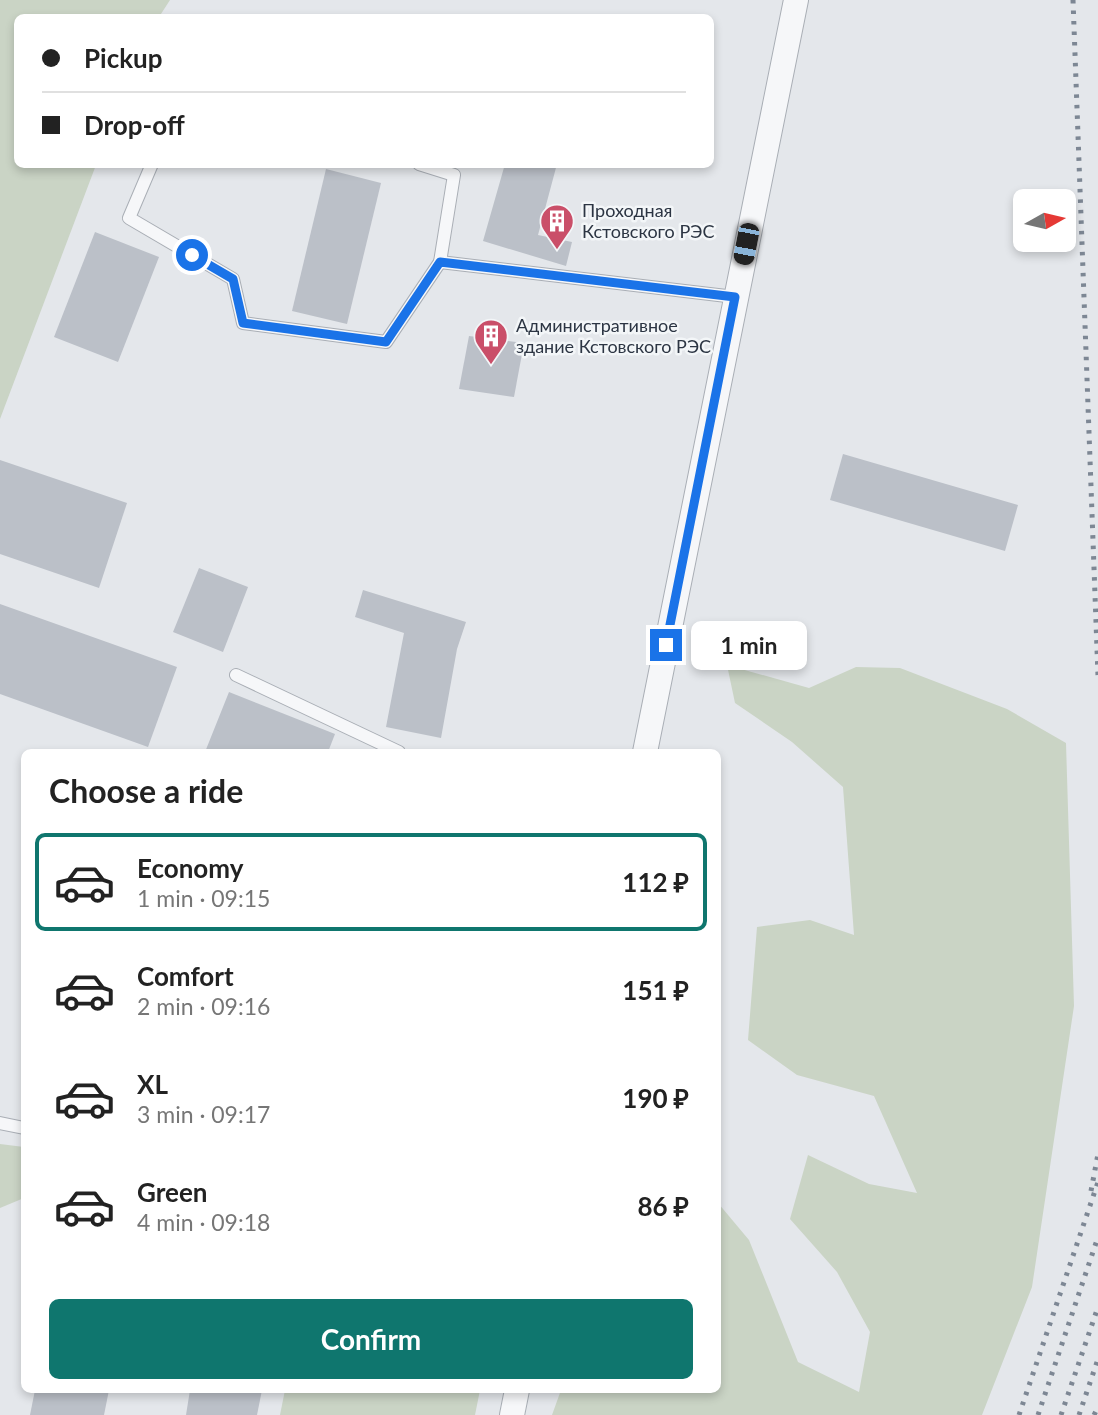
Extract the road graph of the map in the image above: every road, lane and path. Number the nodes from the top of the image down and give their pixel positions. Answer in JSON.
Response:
{"nodes":[{"id":1,"x":796,"y":0,"type":"edge"},
{"id":2,"x":150,"y":168,"type":"edge"},
{"id":3,"x":432,"y":168,"type":"edge"},
{"id":4,"x":440,"y":262,"type":"junction"},
{"id":5,"x":735,"y":297,"type":"junction"},
{"id":6,"x":236,"y":675,"type":"dead end"},
{"id":7,"x":393,"y":749,"type":"edge"},
{"id":8,"x":646,"y":749,"type":"edge"},
{"id":9,"x":0,"y":1124,"type":"edge"},
{"id":10,"x":21,"y":1128,"type":"edge"},
{"id":11,"x":516,"y":1393,"type":"edge"},
{"id":12,"x":512,"y":1415,"type":"edge"}],
"edges":[{"from":1,"to":5,"type":"street"},
{"from":2,"to":4,"type":"lane"},
{"from":3,"to":4,"type":"lane"},
{"from":4,"to":5,"type":"lane"},
{"from":5,"to":8,"type":"street"},
{"from":6,"to":7,"type":"lane"},
{"from":9,"to":10,"type":"lane"},
{"from":11,"to":12,"type":"street"}]}
